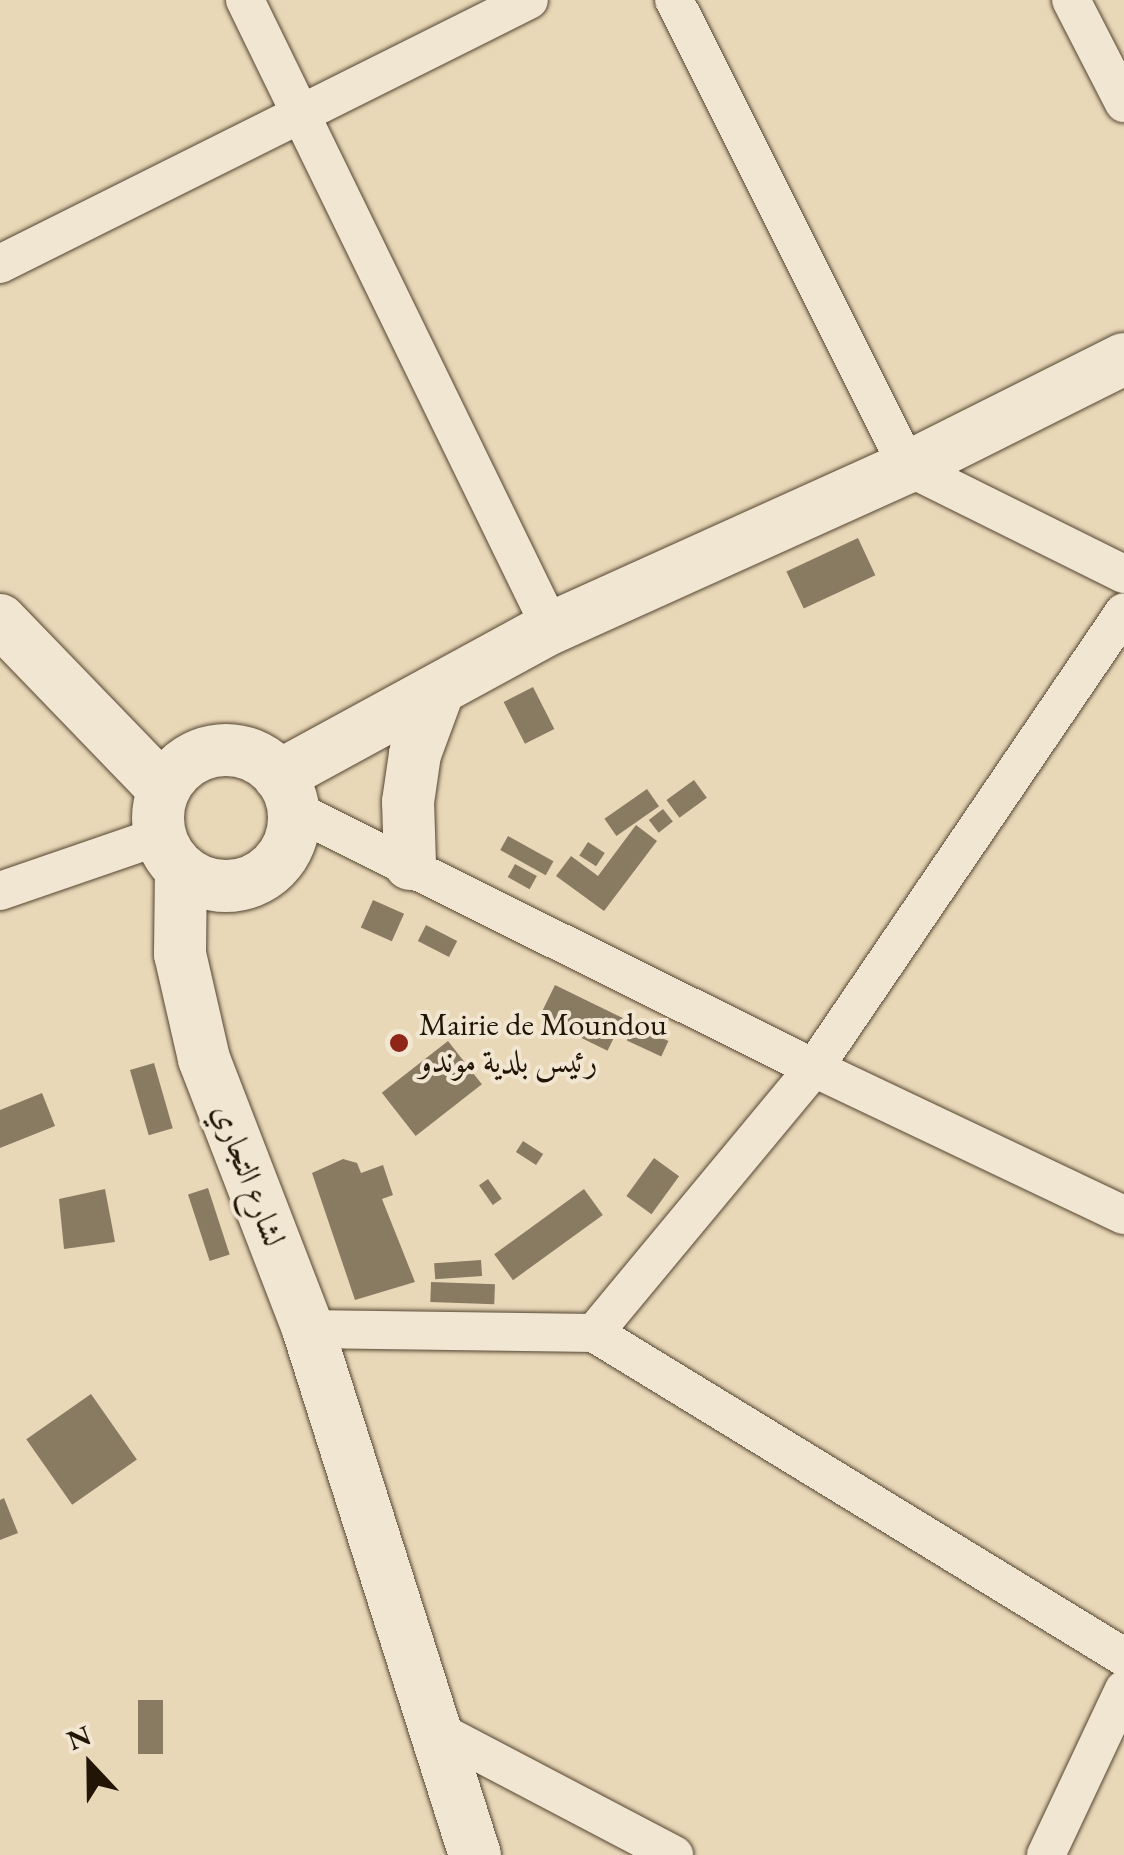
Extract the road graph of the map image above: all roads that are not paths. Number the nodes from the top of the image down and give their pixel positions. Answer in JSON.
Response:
{"nodes":[{"id":1,"x":245,"y":0,"type":"edge"},
{"id":2,"x":529,"y":0,"type":"edge"},
{"id":3,"x":674,"y":0,"type":"edge"},
{"id":4,"x":1071,"y":0,"type":"edge"},
{"id":5,"x":1124,"y":103,"type":"edge"},
{"id":6,"x":299,"y":112,"type":"junction"},
{"id":7,"x":0,"y":264,"type":"edge"},
{"id":8,"x":1124,"y":359,"type":"edge"},
{"id":9,"x":908,"y":467,"type":"junction"},
{"id":10,"x":1124,"y":574,"type":"edge"},
{"id":11,"x":1124,"y":612,"type":"edge"},
{"id":12,"x":0,"y":620,"type":"edge"},
{"id":13,"x":550,"y":628,"type":"junction"},
{"id":14,"x":439,"y":689,"type":"junction"},
{"id":15,"x":286,"y":793,"type":"junction"},
{"id":16,"x":168,"y":832,"type":"junction"},
{"id":17,"x":410,"y":864,"type":"junction"},
{"id":18,"x":0,"y":891,"type":"edge"},
{"id":19,"x":814,"y":1068,"type":"junction"},
{"id":20,"x":1124,"y":1215,"type":"edge"},
{"id":21,"x":308,"y":1329,"type":"junction"},
{"id":22,"x":594,"y":1333,"type":"junction"},
{"id":23,"x":1124,"y":1656,"type":"edge"},
{"id":24,"x":1124,"y":1689,"type":"edge"},
{"id":25,"x":436,"y":1730,"type":"junction"},
{"id":26,"x":475,"y":1855,"type":"edge"},
{"id":27,"x":674,"y":1855,"type":"edge"},
{"id":28,"x":1046,"y":1855,"type":"edge"}],
"edges":[{"from":1,"to":6,"type":"street"},
{"from":2,"to":6,"type":"street"},
{"from":3,"to":9,"type":"street"},
{"from":4,"to":5,"type":"street"},
{"from":6,"to":7,"type":"street"},
{"from":6,"to":13,"type":"street"},
{"from":8,"to":9,"type":"street"},
{"from":9,"to":10,"type":"street"},
{"from":9,"to":13,"type":"street"},
{"from":11,"to":19,"type":"street"},
{"from":12,"to":16,"type":"street"},
{"from":13,"to":14,"type":"street"},
{"from":14,"to":15,"type":"street"},
{"from":14,"to":17,"type":"street"},
{"from":15,"to":16,"type":"street"},
{"from":15,"to":16,"type":"street"},
{"from":15,"to":17,"type":"street"},
{"from":16,"to":18,"type":"street"},
{"from":16,"to":21,"type":"street","name":"لشارع التجاري"},
{"from":17,"to":19,"type":"street"},
{"from":19,"to":20,"type":"street"},
{"from":19,"to":22,"type":"street"},
{"from":21,"to":22,"type":"street"},
{"from":21,"to":25,"type":"street","name":"لشارع التجاري"},
{"from":22,"to":23,"type":"street"},
{"from":24,"to":28,"type":"street"},
{"from":25,"to":26,"type":"street","name":"لشارع التجاري"},
{"from":25,"to":27,"type":"street"}]}
